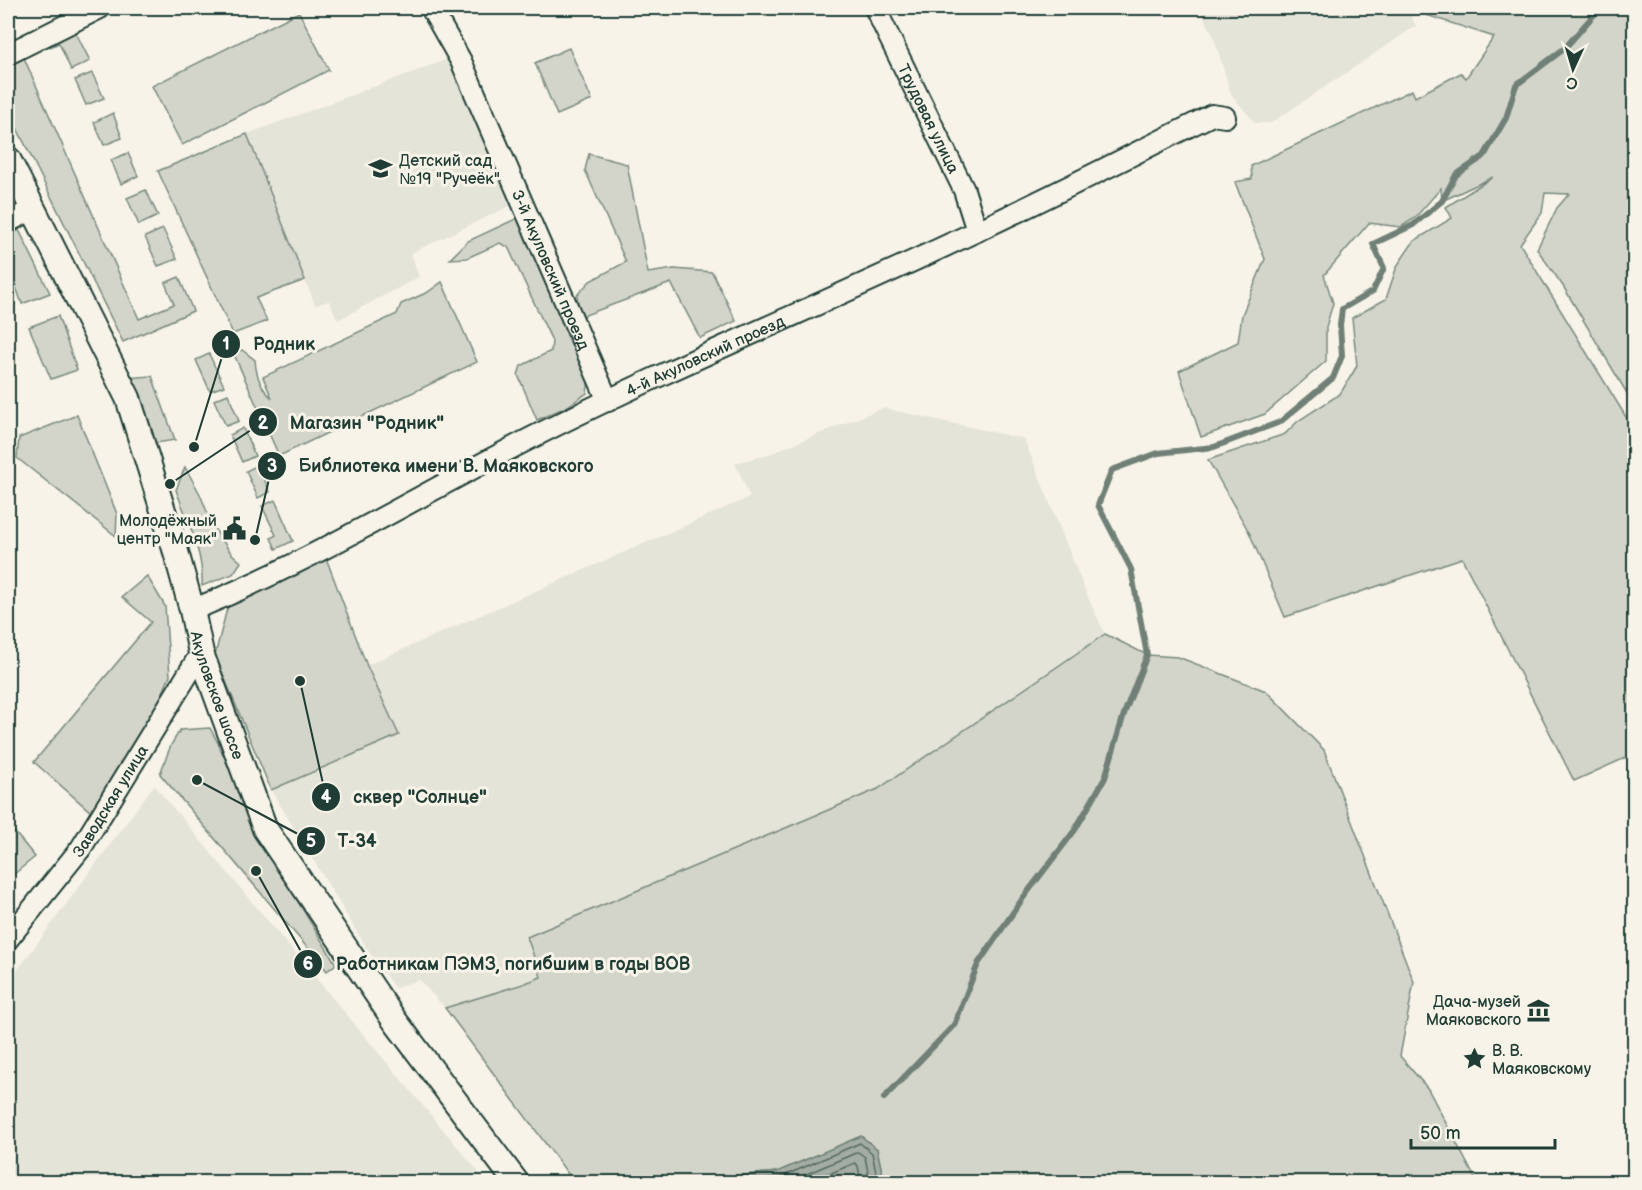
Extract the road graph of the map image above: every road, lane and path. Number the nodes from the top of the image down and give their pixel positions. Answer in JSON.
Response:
{"nodes":[{"id":1,"x":100,"y":8,"type":"edge"},
{"id":2,"x":431,"y":8,"type":"edge"},
{"id":3,"x":875,"y":8,"type":"edge"},
{"id":4,"x":8,"y":54,"type":"edge"},
{"id":5,"x":1225,"y":117,"type":"dead end"},
{"id":6,"x":8,"y":159,"type":"edge"},
{"id":7,"x":33,"y":209,"type":"junction"},
{"id":8,"x":8,"y":222,"type":"edge"},
{"id":9,"x":977,"y":231,"type":"junction"},
{"id":10,"x":608,"y":400,"type":"junction"},
{"id":11,"x":192,"y":610,"type":"junction"},
{"id":12,"x":201,"y":653,"type":"junction"},
{"id":13,"x":8,"y":939,"type":"edge"},
{"id":14,"x":516,"y":1182,"type":"edge"}],
"edges":[{"from":1,"to":4,"type":"street"},
{"from":2,"to":10,"type":"street","name":"3-й Акуловский проезд"},
{"from":3,"to":9,"type":"street","name":"Трудовая улица"},
{"from":5,"to":9,"type":"street","name":"4-й Акуловский проезд"},
{"from":6,"to":7,"type":"street","name":"Акуловское шоссе"},
{"from":7,"to":8,"type":"street"},
{"from":7,"to":11,"type":"street","name":"Акуловское шоссе"},
{"from":9,"to":10,"type":"street","name":"4-й Акуловский проезд"},
{"from":10,"to":11,"type":"street","name":"4-й Акуловский проезд"},
{"from":11,"to":12,"type":"street","name":"Акуловское шоссе"},
{"from":12,"to":13,"type":"street","name":"Заводская улица"},
{"from":12,"to":14,"type":"street","name":"Акуловское шоссе"}]}
